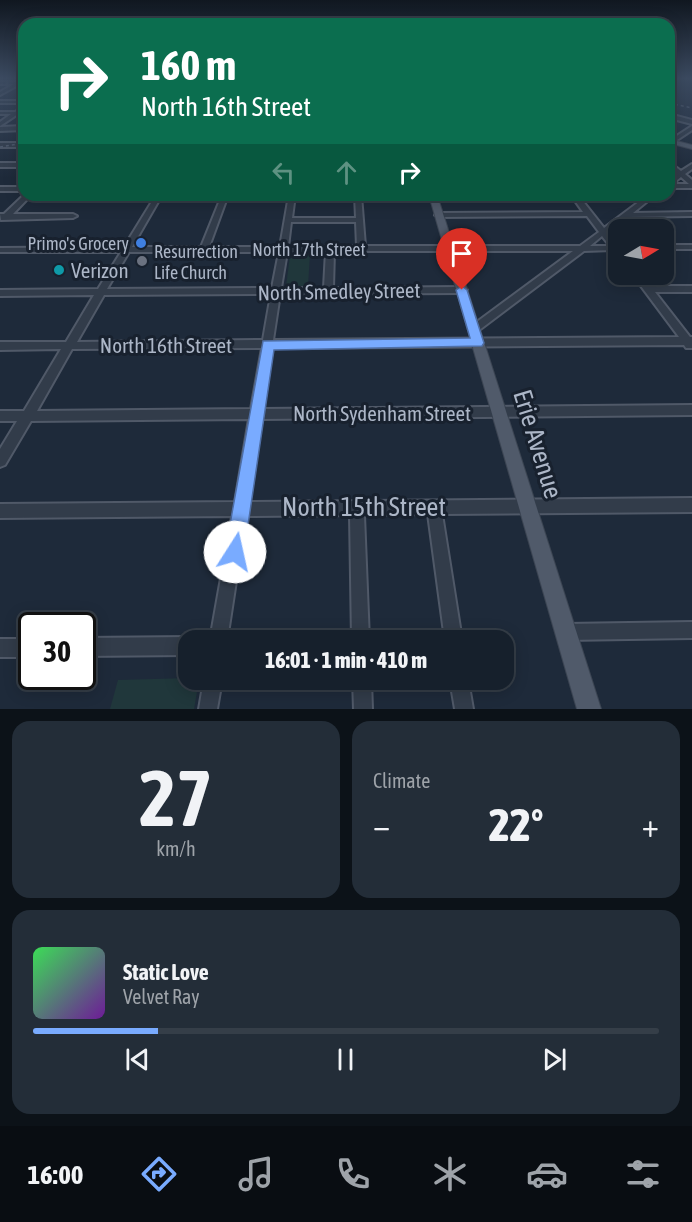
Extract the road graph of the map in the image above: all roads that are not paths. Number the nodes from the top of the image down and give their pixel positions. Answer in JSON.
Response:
{"nodes":[{"id":1,"x":0,"y":113,"type":"edge"},
{"id":2,"x":16,"y":113,"type":"joint"},
{"id":3,"x":675,"y":118,"type":"edge"},
{"id":4,"x":692,"y":122,"type":"edge"},
{"id":5,"x":0,"y":124,"type":"edge"},
{"id":6,"x":18,"y":128,"type":"edge"},
{"id":7,"x":692,"y":128,"type":"edge"},
{"id":8,"x":0,"y":129,"type":"edge"},
{"id":9,"x":675,"y":138,"type":"edge"},
{"id":10,"x":675,"y":142,"type":"edge"},
{"id":11,"x":0,"y":145,"type":"edge"},
{"id":12,"x":18,"y":145,"type":"edge"},
{"id":13,"x":692,"y":147,"type":"edge"},
{"id":14,"x":0,"y":165,"type":"edge"},
{"id":15,"x":18,"y":165,"type":"edge"},
{"id":16,"x":692,"y":166,"type":"edge"},
{"id":17,"x":675,"y":169,"type":"edge"},
{"id":18,"x":682,"y":174,"type":"junction"},
{"id":19,"x":675,"y":179,"type":"edge"},
{"id":20,"x":675,"y":184,"type":"edge"},
{"id":21,"x":692,"y":184,"type":"edge"},
{"id":22,"x":0,"y":189,"type":"edge"},
{"id":23,"x":18,"y":189,"type":"edge"},
{"id":24,"x":21,"y":201,"type":"edge"},
{"id":25,"x":155,"y":201,"type":"edge"},
{"id":26,"x":223,"y":201,"type":"edge"},
{"id":27,"x":291,"y":201,"type":"edge"},
{"id":28,"x":358,"y":201,"type":"edge"},
{"id":29,"x":435,"y":201,"type":"edge"},
{"id":30,"x":578,"y":201,"type":"edge"},
{"id":31,"x":644,"y":201,"type":"edge"},
{"id":32,"x":588,"y":214,"type":"junction"},
{"id":33,"x":626,"y":214,"type":"junction"},
{"id":34,"x":692,"y":214,"type":"edge"},
{"id":35,"x":439,"y":215,"type":"junction"},
{"id":36,"x":73,"y":216,"type":"dead end"},
{"id":37,"x":2,"y":218,"type":"edge"},
{"id":38,"x":288,"y":220,"type":"junction"},
{"id":39,"x":360,"y":220,"type":"junction"},
{"id":40,"x":603,"y":232,"type":"junction"},
{"id":41,"x":608,"y":238,"type":"edge"},
{"id":42,"x":692,"y":247,"type":"edge"},
{"id":43,"x":581,"y":248,"type":"junction"},
{"id":44,"x":674,"y":248,"type":"edge"},
{"id":45,"x":283,"y":249,"type":"junction"},
{"id":46,"x":330,"y":249,"type":"junction"},
{"id":47,"x":361,"y":249,"type":"junction"},
{"id":48,"x":449,"y":249,"type":"junction"},
{"id":49,"x":608,"y":249,"type":"edge"},
{"id":50,"x":0,"y":250,"type":"edge"},
{"id":51,"x":126,"y":250,"type":"junction"},
{"id":52,"x":204,"y":250,"type":"junction"},
{"id":53,"x":644,"y":285,"type":"edge"},
{"id":54,"x":647,"y":289,"type":"junction"},
{"id":55,"x":692,"y":289,"type":"edge"},
{"id":56,"x":462,"y":290,"type":"junction"},
{"id":57,"x":328,"y":291,"type":"junction"},
{"id":58,"x":276,"y":292,"type":"junction"},
{"id":59,"x":0,"y":293,"type":"edge"},
{"id":60,"x":100,"y":293,"type":"junction"},
{"id":61,"x":476,"y":336,"type":"junction"},
{"id":62,"x":690,"y":343,"type":"edge"},
{"id":63,"x":69,"y":345,"type":"junction"},
{"id":64,"x":268,"y":345,"type":"junction"},
{"id":65,"x":0,"y":346,"type":"edge"},
{"id":66,"x":692,"y":410,"type":"edge"},
{"id":67,"x":499,"y":412,"type":"junction"},
{"id":68,"x":256,"y":414,"type":"junction"},
{"id":69,"x":0,"y":416,"type":"edge"},
{"id":70,"x":27,"y":416,"type":"junction"},
{"id":71,"x":0,"y":461,"type":"edge"},
{"id":72,"x":692,"y":505,"type":"edge"},
{"id":73,"x":434,"y":506,"type":"junction"},
{"id":74,"x":528,"y":507,"type":"junction"},
{"id":75,"x":242,"y":508,"type":"junction"},
{"id":76,"x":357,"y":508,"type":"junction"},
{"id":77,"x":0,"y":512,"type":"edge"},
{"id":78,"x":221,"y":630,"type":"edge"},
{"id":79,"x":361,"y":630,"type":"edge"},
{"id":80,"x":453,"y":630,"type":"edge"},
{"id":81,"x":692,"y":630,"type":"edge"},
{"id":82,"x":566,"y":632,"type":"junction"},
{"id":83,"x":178,"y":646,"type":"edge"},
{"id":84,"x":96,"y":647,"type":"edge"},
{"id":85,"x":0,"y":648,"type":"edge"},
{"id":86,"x":18,"y":648,"type":"edge"},
{"id":87,"x":211,"y":690,"type":"edge"},
{"id":88,"x":362,"y":690,"type":"edge"},
{"id":89,"x":461,"y":690,"type":"edge"},
{"id":90,"x":208,"y":709,"type":"edge"},
{"id":91,"x":363,"y":709,"type":"edge"},
{"id":92,"x":464,"y":709,"type":"edge"},
{"id":93,"x":589,"y":709,"type":"edge"}],
"edges":[{"from":1,"to":2,"type":"street"},
{"from":2,"to":5,"type":"street"},
{"from":3,"to":4,"type":"street"},
{"from":6,"to":8,"type":"street"},
{"from":7,"to":9,"type":"street"},
{"from":10,"to":13,"type":"main road"},
{"from":11,"to":12,"type":"street"},
{"from":14,"to":15,"type":"street"},
{"from":16,"to":18,"type":"street"},
{"from":17,"to":18,"type":"street"},
{"from":18,"to":19,"type":"street"},
{"from":18,"to":21,"type":"street"},
{"from":20,"to":21,"type":"street"},
{"from":22,"to":23,"type":"street"},
{"from":24,"to":37,"type":"street"},
{"from":25,"to":51,"type":"street"},
{"from":26,"to":52,"type":"street"},
{"from":27,"to":38,"type":"street"},
{"from":28,"to":39,"type":"street"},
{"from":29,"to":35,"type":"main road","name":"Erie Avenue"},
{"from":30,"to":32,"type":"street"},
{"from":31,"to":33,"type":"street"},
{"from":32,"to":35,"type":"street"},
{"from":32,"to":40,"type":"street"},
{"from":33,"to":34,"type":"street"},
{"from":33,"to":40,"type":"street"},
{"from":35,"to":48,"type":"main road","name":"Erie Avenue"},
{"from":36,"to":37,"type":"street"},
{"from":38,"to":39,"type":"street"},
{"from":38,"to":45,"type":"street"},
{"from":39,"to":47,"type":"street"},
{"from":40,"to":41,"type":"street"},
{"from":40,"to":43,"type":"street"},
{"from":42,"to":44,"type":"street"},
{"from":43,"to":48,"type":"street","name":"North 17th Street"},
{"from":43,"to":49,"type":"street","name":"North 17th Street"},
{"from":43,"to":61,"type":"street"},
{"from":45,"to":46,"type":"street","name":"North 17th Street"},
{"from":45,"to":52,"type":"street","name":"North 17th Street"},
{"from":45,"to":58,"type":"street"},
{"from":46,"to":47,"type":"street","name":"North 17th Street"},
{"from":46,"to":57,"type":"street"},
{"from":47,"to":48,"type":"street","name":"North 17th Street"},
{"from":48,"to":56,"type":"main road","name":"Erie Avenue"},
{"from":50,"to":51,"type":"street","name":"North 17th Street"},
{"from":51,"to":52,"type":"street","name":"North 17th Street"},
{"from":51,"to":60,"type":"street"},
{"from":53,"to":54,"type":"street"},
{"from":54,"to":55,"type":"street"},
{"from":54,"to":62,"type":"street"},
{"from":56,"to":57,"type":"street","name":"North Smedley Street"},
{"from":56,"to":61,"type":"main road","name":"Erie Avenue"},
{"from":57,"to":58,"type":"street","name":"North Smedley Street"},
{"from":58,"to":60,"type":"street","name":"North Smedley Street"},
{"from":58,"to":64,"type":"street"},
{"from":59,"to":60,"type":"street","name":"North Smedley Street"},
{"from":60,"to":63,"type":"street"},
{"from":61,"to":62,"type":"street","name":"North 16th Street"},
{"from":61,"to":64,"type":"street","name":"North 16th Street"},
{"from":61,"to":67,"type":"main road","name":"Erie Avenue"},
{"from":63,"to":64,"type":"street","name":"North 16th Street"},
{"from":63,"to":65,"type":"street","name":"North 16th Street"},
{"from":63,"to":70,"type":"street"},
{"from":64,"to":68,"type":"street"},
{"from":66,"to":67,"type":"street","name":"North Sydenham Street"},
{"from":67,"to":68,"type":"street","name":"North Sydenham Street"},
{"from":67,"to":74,"type":"main road","name":"Erie Avenue"},
{"from":68,"to":70,"type":"street","name":"North Sydenham Street"},
{"from":68,"to":75,"type":"street"},
{"from":69,"to":70,"type":"street","name":"North Sydenham Street"},
{"from":70,"to":71,"type":"street"},
{"from":72,"to":74,"type":"street","name":"North 15th Street"},
{"from":73,"to":74,"type":"street","name":"North 15th Street"},
{"from":73,"to":76,"type":"street","name":"North 15th Street"},
{"from":73,"to":80,"type":"street"},
{"from":74,"to":82,"type":"main road","name":"Erie Avenue"},
{"from":75,"to":76,"type":"street","name":"North 15th Street"},
{"from":75,"to":77,"type":"street","name":"North 15th Street"},
{"from":75,"to":78,"type":"street"},
{"from":76,"to":79,"type":"street"},
{"from":81,"to":82,"type":"street"},
{"from":82,"to":93,"type":"main road","name":"Erie Avenue"},
{"from":83,"to":84,"type":"street"},
{"from":85,"to":86,"type":"street"},
{"from":87,"to":90,"type":"street"},
{"from":88,"to":91,"type":"street"},
{"from":89,"to":92,"type":"street"}]}
